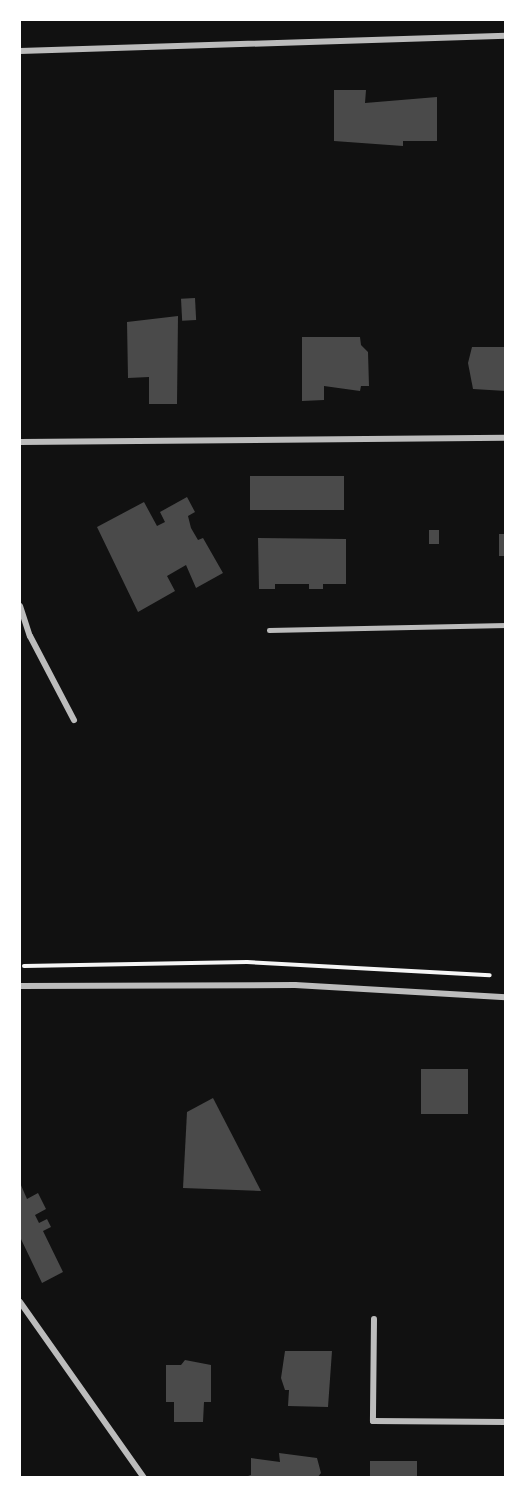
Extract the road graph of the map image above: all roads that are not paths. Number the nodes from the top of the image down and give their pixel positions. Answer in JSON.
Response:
{"nodes":[{"id":1,"x":506,"y":36,"type":"edge"},
{"id":2,"x":20,"y":51,"type":"edge"},
{"id":3,"x":506,"y":438,"type":"edge"},
{"id":4,"x":20,"y":442,"type":"edge"},
{"id":5,"x":20,"y":606,"type":"edge"},
{"id":6,"x":506,"y":625,"type":"edge"},
{"id":7,"x":268,"y":630,"type":"dead end"},
{"id":8,"x":74,"y":720,"type":"dead end"},
{"id":9,"x":20,"y":986,"type":"edge"},
{"id":10,"x":506,"y":997,"type":"edge"},
{"id":11,"x":20,"y":1302,"type":"edge"},
{"id":12,"x":374,"y":1319,"type":"dead end"},
{"id":13,"x":506,"y":1422,"type":"edge"},
{"id":14,"x":144,"y":1478,"type":"edge"}],
"edges":[{"from":1,"to":2,"type":"street"},
{"from":3,"to":4,"type":"street"},
{"from":5,"to":8,"type":"street"},
{"from":6,"to":7,"type":"lane"},
{"from":9,"to":10,"type":"street"},
{"from":11,"to":14,"type":"street"},
{"from":12,"to":13,"type":"street"}]}
